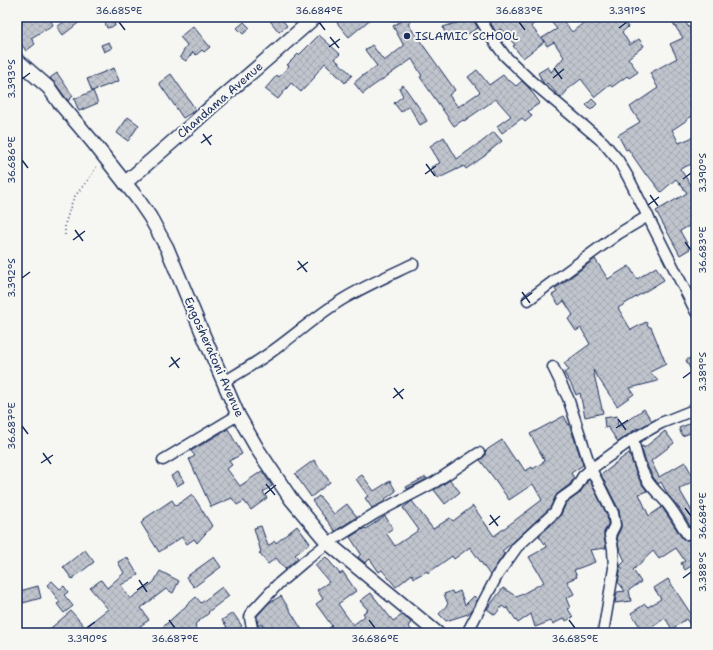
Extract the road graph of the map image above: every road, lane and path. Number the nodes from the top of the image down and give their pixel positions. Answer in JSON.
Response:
{"nodes":[{"id":1,"x":315,"y":17,"type":"edge"},
{"id":2,"x":479,"y":17,"type":"edge"},
{"id":3,"x":20,"y":67,"type":"edge"},
{"id":4,"x":103,"y":156,"type":"junction"},
{"id":5,"x":125,"y":183,"type":"junction"},
{"id":6,"x":648,"y":216,"type":"junction"},
{"id":7,"x":65,"y":235,"type":"dead end"},
{"id":8,"x":413,"y":264,"type":"dead end"},
{"id":9,"x":528,"y":300,"type":"dead end"},
{"id":10,"x":696,"y":312,"type":"edge"},
{"id":11,"x":553,"y":367,"type":"dead end"},
{"id":12,"x":224,"y":382,"type":"junction"},
{"id":13,"x":696,"y":409,"type":"edge"},
{"id":14,"x":238,"y":415,"type":"junction"},
{"id":15,"x":633,"y":439,"type":"junction"},
{"id":16,"x":479,"y":453,"type":"dead end"},
{"id":17,"x":163,"y":460,"type":"dead end"},
{"id":18,"x":591,"y":469,"type":"junction"},
{"id":19,"x":687,"y":534,"type":"dead end"},
{"id":20,"x":328,"y":543,"type":"junction"},
{"id":21,"x":253,"y":633,"type":"edge"},
{"id":22,"x":437,"y":633,"type":"edge"},
{"id":23,"x":467,"y":633,"type":"edge"},
{"id":24,"x":603,"y":633,"type":"edge"}],
"edges":[{"from":1,"to":5,"type":"street","name":"Chandama Avenue"},
{"from":2,"to":6,"type":"street"},
{"from":3,"to":4,"type":"street","name":"Engosheratoni Avenue"},
{"from":4,"to":5,"type":"street","name":"Engosheratoni Avenue"},
{"from":4,"to":7,"type":"path"},
{"from":5,"to":12,"type":"street","name":"Engosheratoni Avenue"},
{"from":6,"to":9,"type":"street"},
{"from":6,"to":10,"type":"street"},
{"from":8,"to":12,"type":"street"},
{"from":11,"to":18,"type":"street"},
{"from":12,"to":14,"type":"street","name":"Engosheratoni Avenue"},
{"from":13,"to":15,"type":"street"},
{"from":14,"to":17,"type":"street"},
{"from":14,"to":20,"type":"street","name":"Engosheratoni Avenue"},
{"from":15,"to":18,"type":"street"},
{"from":15,"to":19,"type":"street"},
{"from":16,"to":20,"type":"street"},
{"from":18,"to":23,"type":"street"},
{"from":18,"to":24,"type":"street"},
{"from":20,"to":21,"type":"street"},
{"from":20,"to":22,"type":"street","name":"Engosheratoni Avenue"}]}
